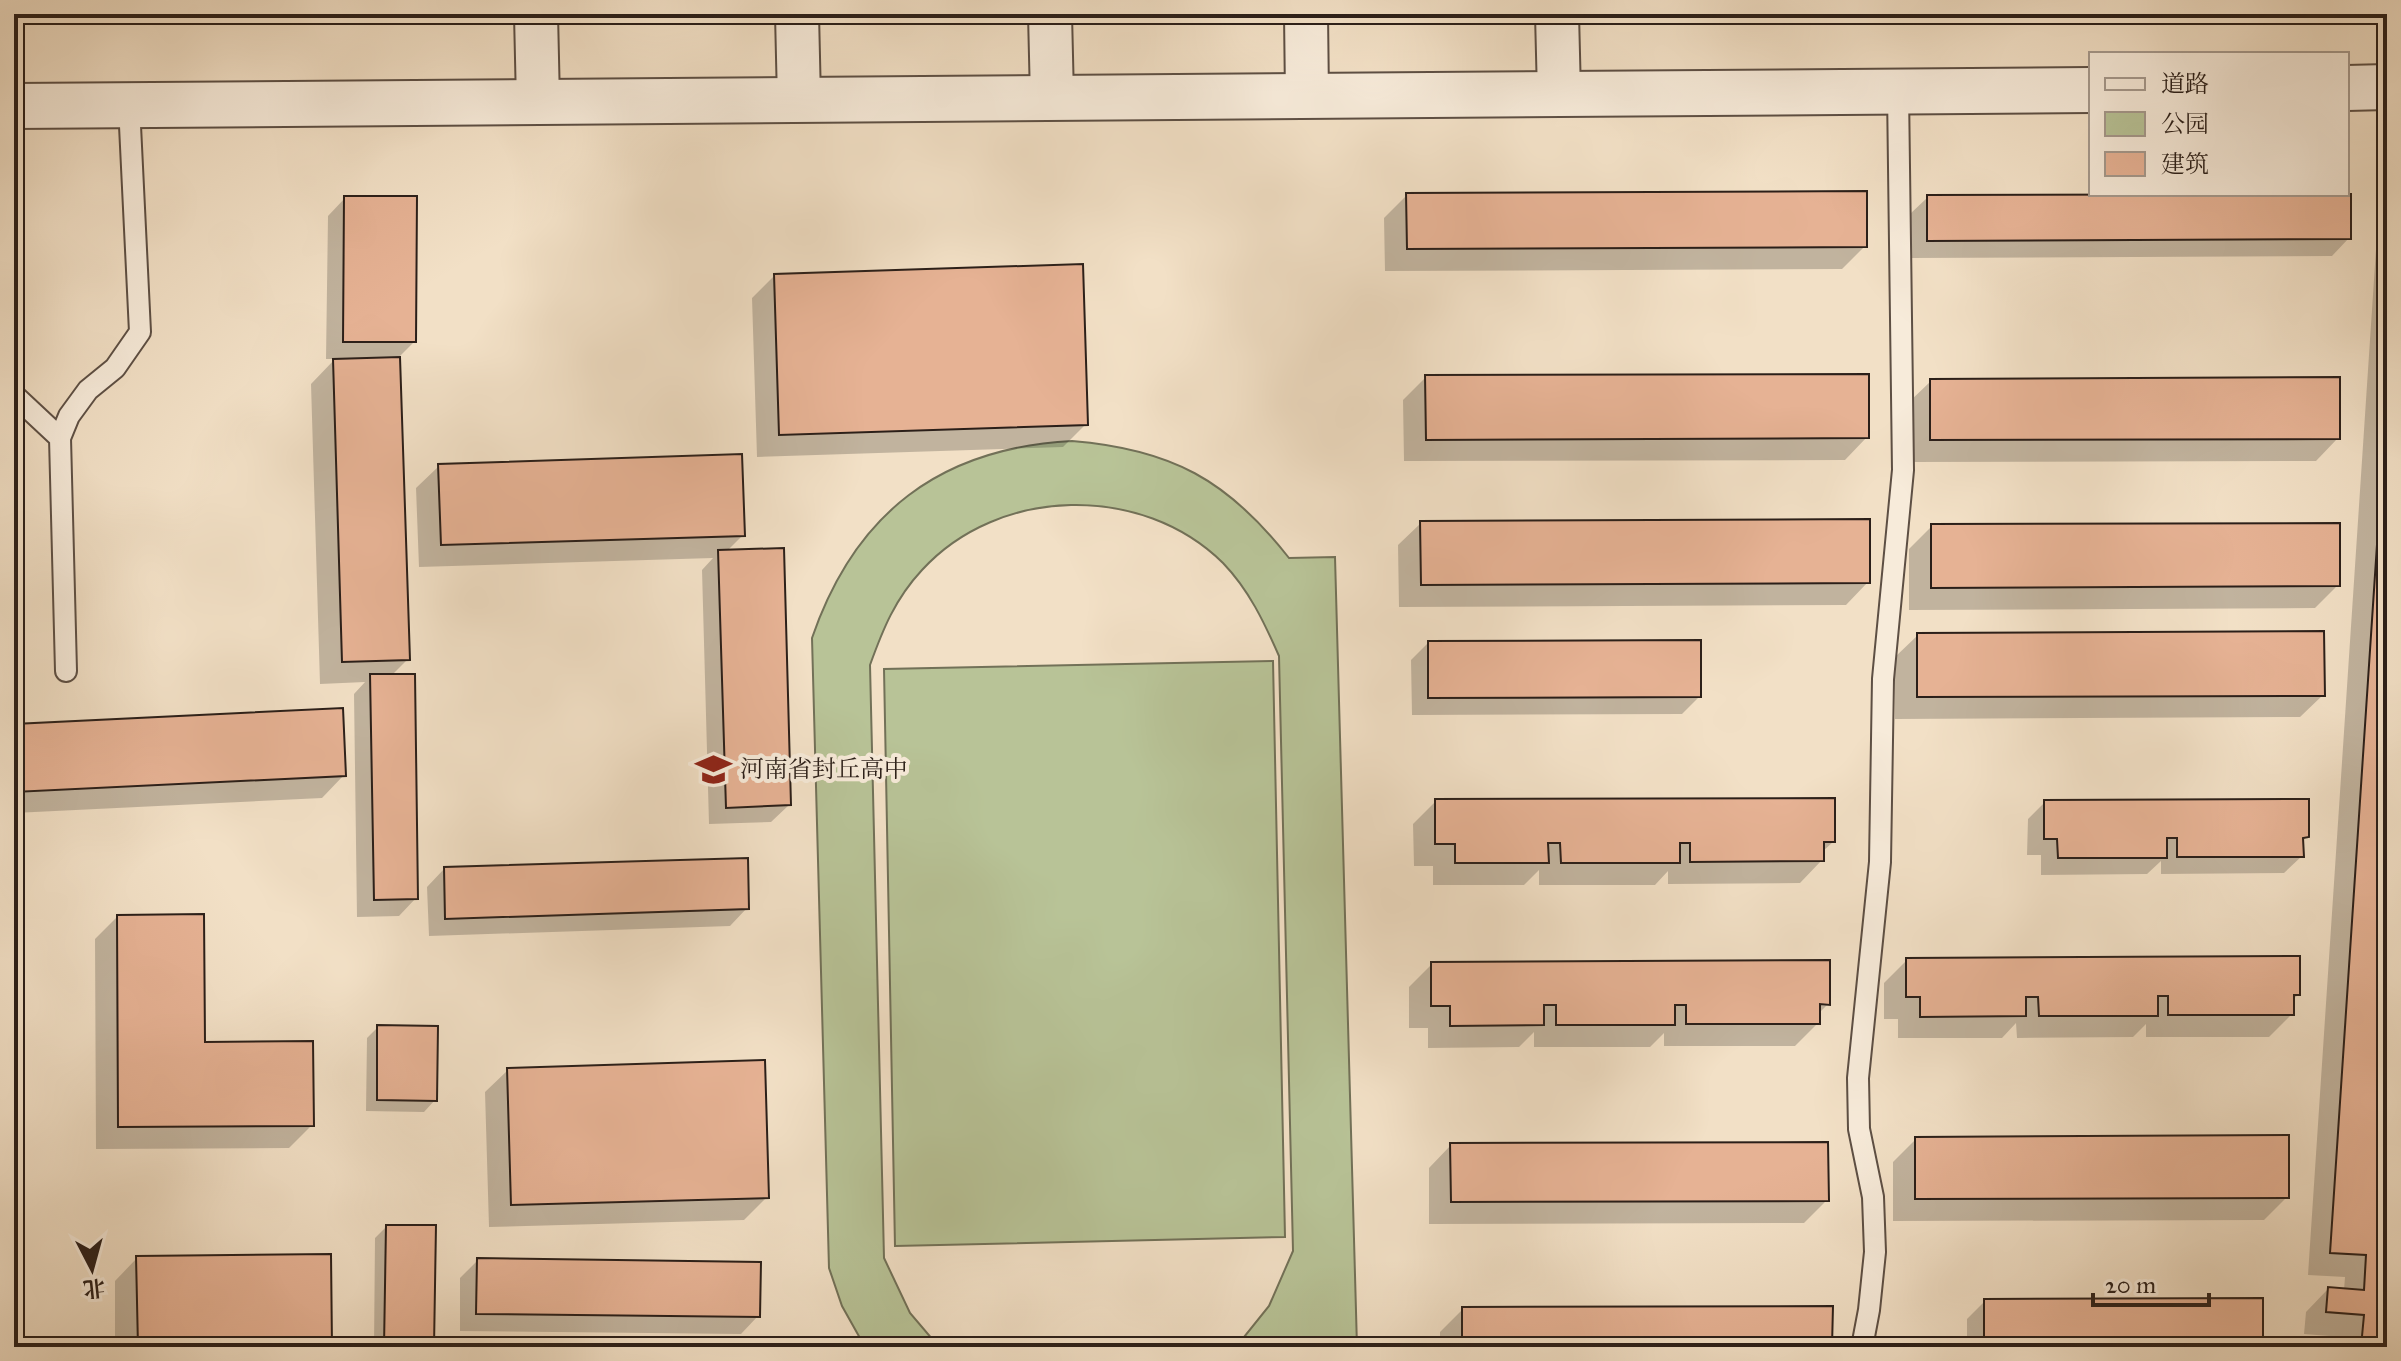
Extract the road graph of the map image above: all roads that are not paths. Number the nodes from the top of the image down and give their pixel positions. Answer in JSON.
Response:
{"nodes":[{"id":1,"x":536,"y":14,"type":"edge"},
{"id":2,"x":797,"y":14,"type":"edge"},
{"id":3,"x":1050,"y":14,"type":"edge"},
{"id":4,"x":1306,"y":14,"type":"edge"},
{"id":5,"x":1557,"y":14,"type":"edge"},
{"id":6,"x":2387,"y":87,"type":"edge"},
{"id":7,"x":2349,"y":88,"type":"edge"},
{"id":8,"x":2089,"y":90,"type":"edge"},
{"id":9,"x":1898,"y":91,"type":"junction"},
{"id":10,"x":1559,"y":94,"type":"junction"},
{"id":11,"x":1307,"y":96,"type":"junction"},
{"id":12,"x":1052,"y":98,"type":"junction"},
{"id":13,"x":799,"y":100,"type":"junction"},
{"id":14,"x":538,"y":102,"type":"junction"},
{"id":15,"x":129,"y":105,"type":"junction"},
{"id":16,"x":14,"y":106,"type":"edge"},
{"id":17,"x":14,"y":395,"type":"edge"},
{"id":18,"x":60,"y":438,"type":"junction"},
{"id":19,"x":66,"y":671,"type":"dead end"},
{"id":20,"x":1862,"y":1347,"type":"edge"}],
"edges":[{"from":1,"to":14,"type":"street"},
{"from":2,"to":13,"type":"street"},
{"from":3,"to":12,"type":"street"},
{"from":4,"to":11,"type":"street"},
{"from":5,"to":10,"type":"street"},
{"from":6,"to":7,"type":"street"},
{"from":8,"to":9,"type":"street"},
{"from":9,"to":10,"type":"street"},
{"from":9,"to":20,"type":"lane"},
{"from":10,"to":11,"type":"street"},
{"from":11,"to":12,"type":"street"},
{"from":12,"to":13,"type":"street"},
{"from":13,"to":14,"type":"street"},
{"from":14,"to":15,"type":"street"},
{"from":15,"to":16,"type":"street"},
{"from":15,"to":18,"type":"lane"},
{"from":17,"to":18,"type":"lane"},
{"from":18,"to":19,"type":"lane"}]}
